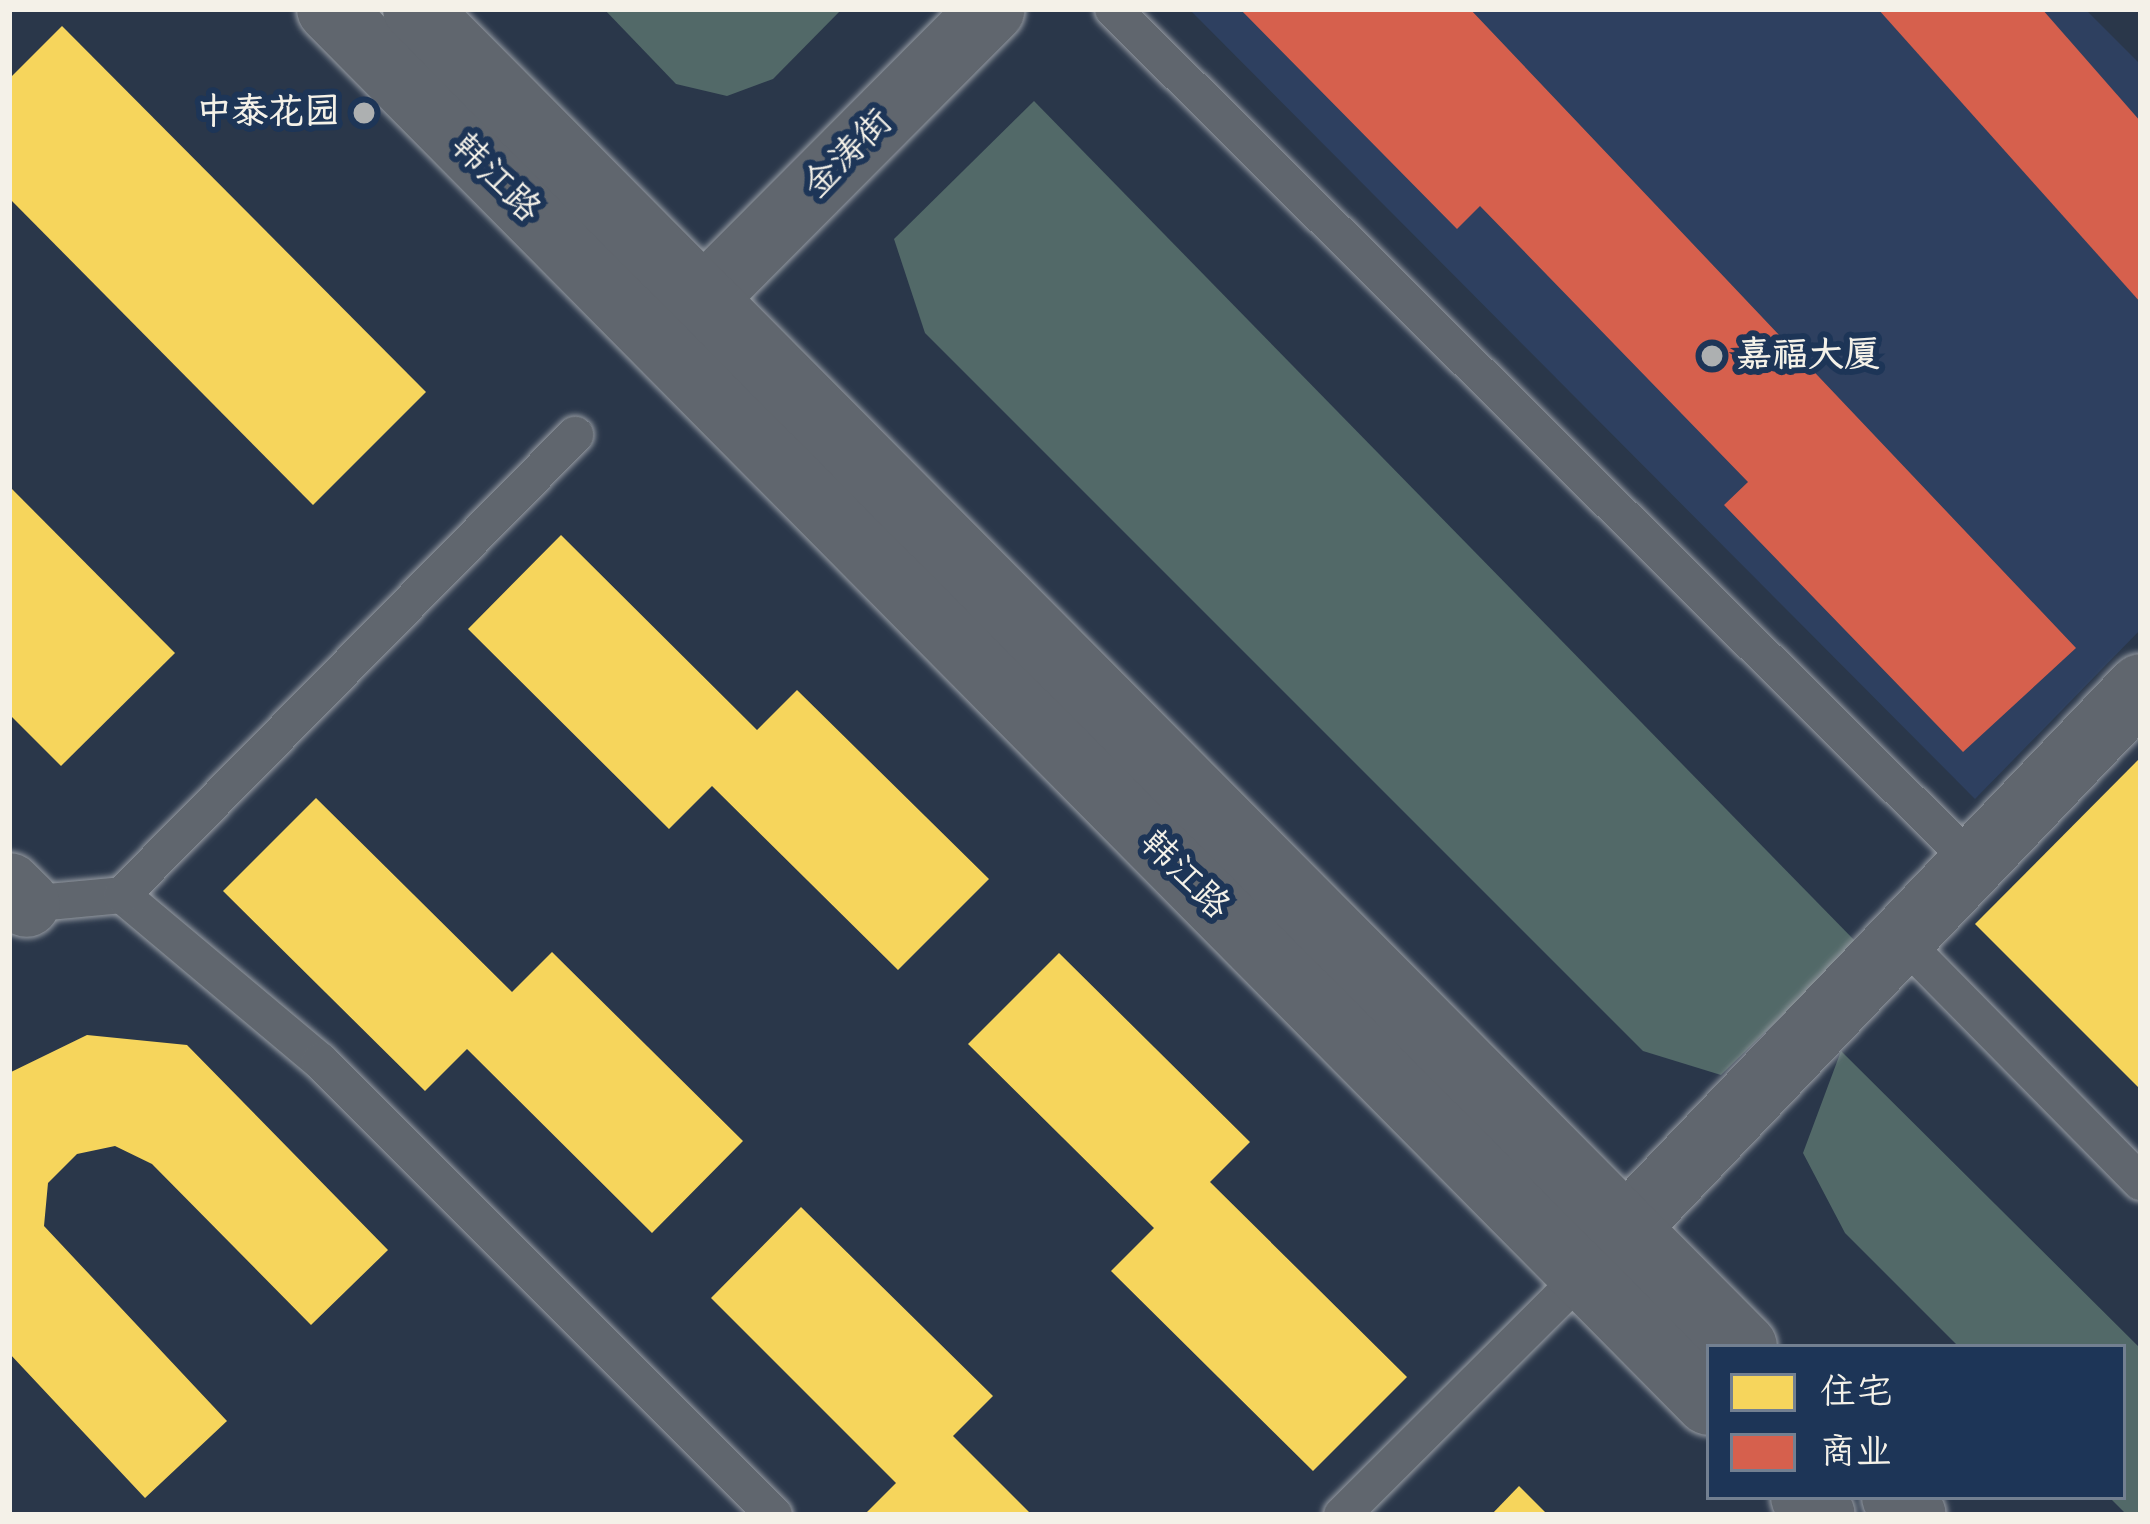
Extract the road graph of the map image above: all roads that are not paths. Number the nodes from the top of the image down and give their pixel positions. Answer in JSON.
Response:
{"nodes":[{"id":1,"x":330,"y":9,"type":"edge"},
{"id":2,"x":416,"y":9,"type":"edge"},
{"id":3,"x":992,"y":9,"type":"edge"},
{"id":4,"x":1113,"y":9,"type":"edge"},
{"id":5,"x":683,"y":323,"type":"junction"},
{"id":6,"x":575,"y":435,"type":"dead end"},
{"id":7,"x":2141,"y":688,"type":"edge"},
{"id":8,"x":1973,"y":863,"type":"junction"},
{"id":9,"x":122,"y":895,"type":"junction"},
{"id":10,"x":15,"y":904,"type":"edge"},
{"id":11,"x":1900,"y":938,"type":"junction"},
{"id":12,"x":2141,"y":1182,"type":"edge"},
{"id":13,"x":1603,"y":1253,"type":"junction"},
{"id":14,"x":1740,"y":1344,"type":"edge"},
{"id":15,"x":1706,"y":1398,"type":"edge"},
{"id":16,"x":774,"y":1515,"type":"edge"},
{"id":17,"x":1342,"y":1515,"type":"edge"}],
"edges":[{"from":1,"to":5,"type":"street","name":"韩江路"},
{"from":2,"to":5,"type":"street","name":"韩江路"},
{"from":3,"to":5,"type":"street","name":"金涛街"},
{"from":4,"to":8,"type":"lane"},
{"from":5,"to":13,"type":"street","name":"韩江路"},
{"from":6,"to":9,"type":"lane"},
{"from":7,"to":8,"type":"street"},
{"from":8,"to":11,"type":"street"},
{"from":9,"to":10,"type":"lane"},
{"from":9,"to":16,"type":"lane"},
{"from":11,"to":12,"type":"lane"},
{"from":11,"to":13,"type":"street"},
{"from":13,"to":14,"type":"street","name":"韩江路"},
{"from":13,"to":15,"type":"street","name":"韩江路"},
{"from":13,"to":17,"type":"lane"}]}
